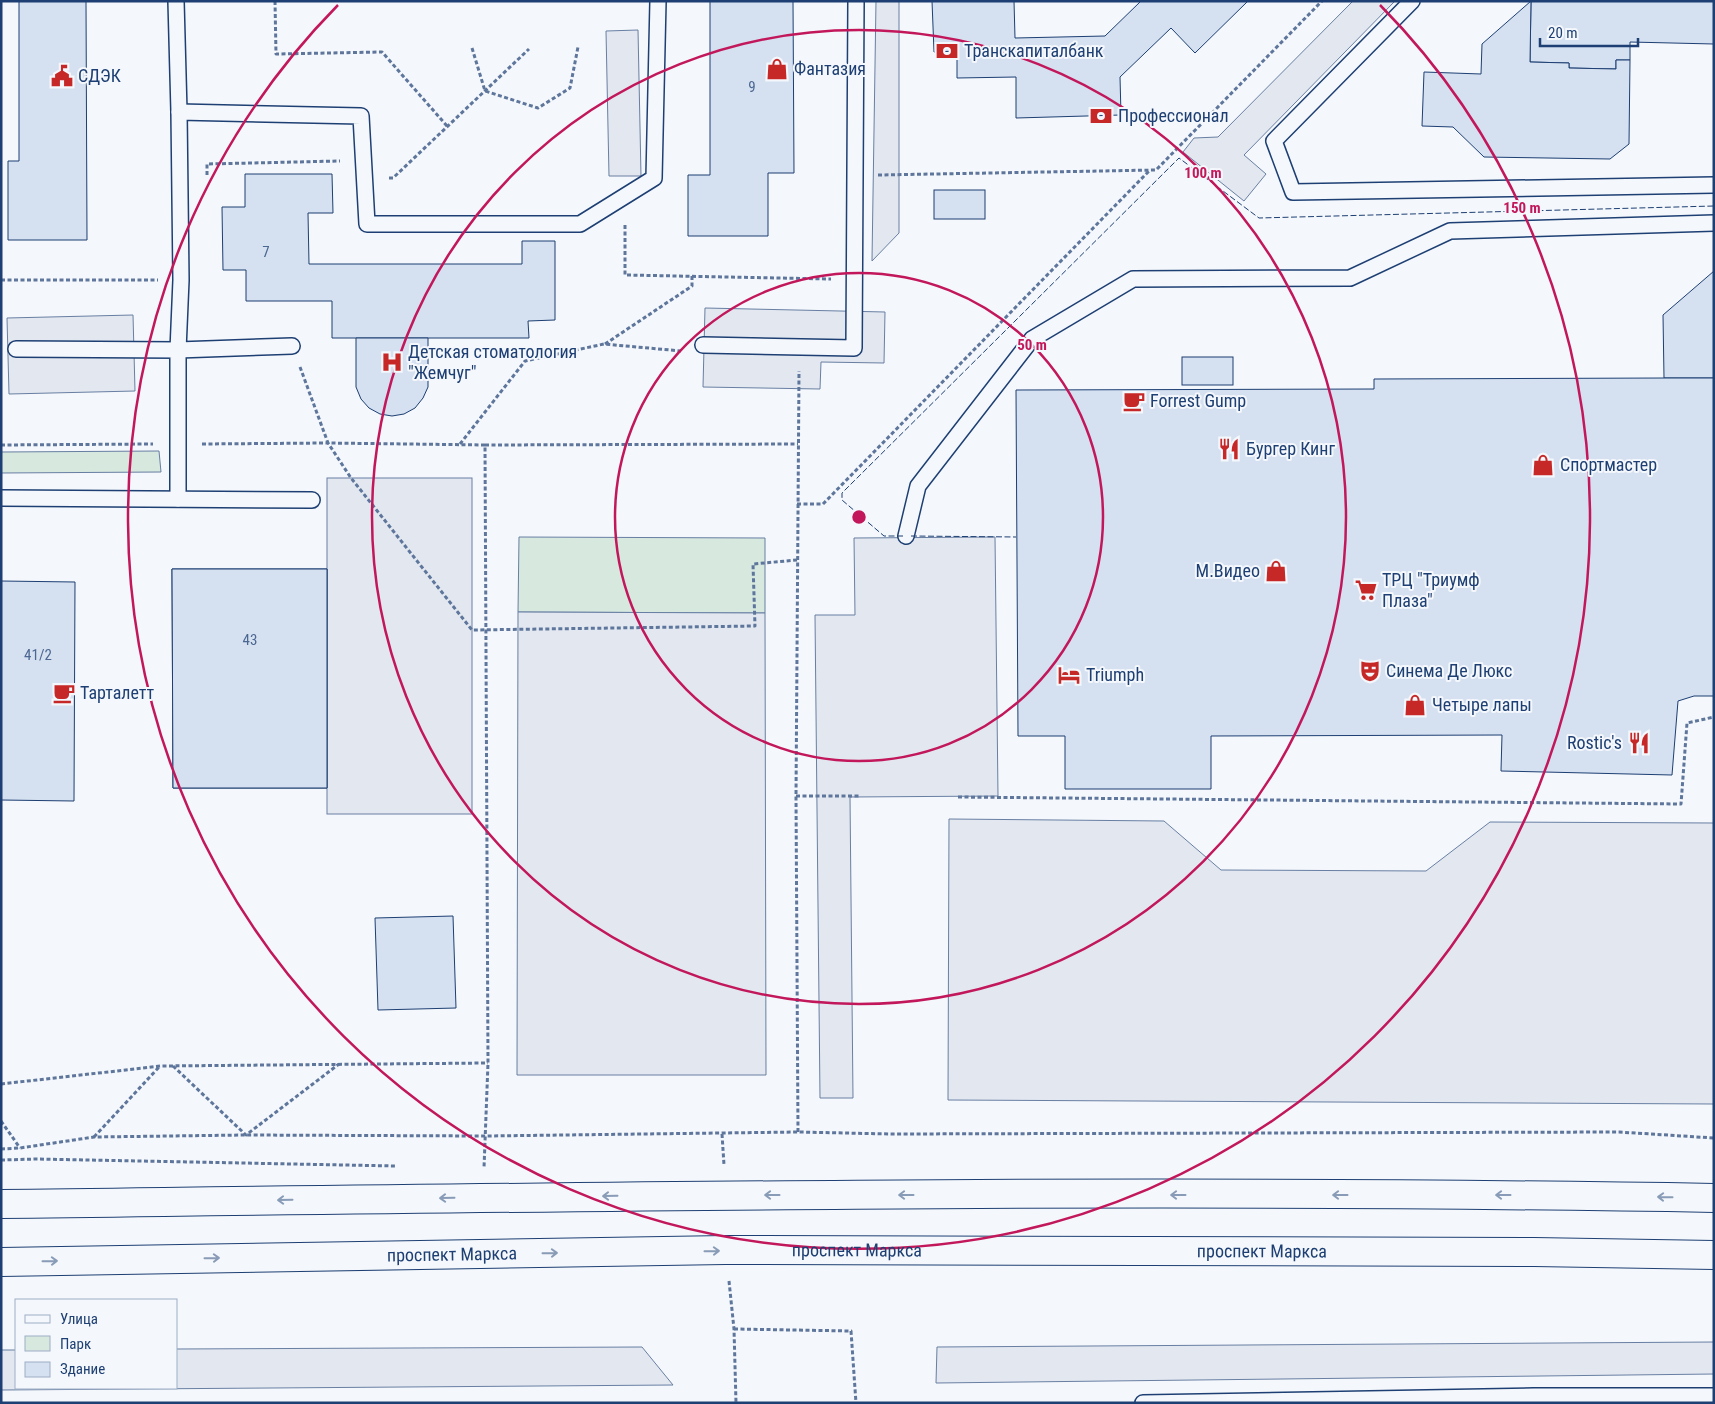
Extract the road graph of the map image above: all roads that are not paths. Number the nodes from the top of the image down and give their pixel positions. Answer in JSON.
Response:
{"nodes":[{"id":1,"x":176,"y":1,"type":"edge"},
{"id":2,"x":658,"y":1,"type":"edge"},
{"id":3,"x":856,"y":1,"type":"edge"},
{"id":4,"x":1412,"y":1,"type":"edge"},
{"id":5,"x":180,"y":112,"type":"junction"},
{"id":6,"x":1714,"y":185,"type":"edge"},
{"id":7,"x":1714,"y":223,"type":"edge"},
{"id":8,"x":704,"y":345,"type":"road end"},
{"id":9,"x":292,"y":346,"type":"road end"},
{"id":10,"x":16,"y":349,"type":"dead end"},
{"id":11,"x":178,"y":350,"type":"junction"},
{"id":12,"x":1,"y":498,"type":"edge"},
{"id":13,"x":178,"y":499,"type":"junction"},
{"id":14,"x":312,"y":500,"type":"dead end"},
{"id":15,"x":906,"y":536,"type":"dead end"},
{"id":16,"x":1714,"y":1198,"type":"edge"},
{"id":17,"x":1,"y":1204,"type":"edge"},
{"id":18,"x":1714,"y":1255,"type":"edge"},
{"id":19,"x":1,"y":1262,"type":"edge"},
{"id":20,"x":1714,"y":1396,"type":"edge"},
{"id":21,"x":1143,"y":1403,"type":"edge"}],
"edges":[{"from":1,"to":5,"type":"lane"},
{"from":2,"to":5,"type":"lane"},
{"from":3,"to":8,"type":"lane"},
{"from":4,"to":6,"type":"lane"},
{"from":5,"to":11,"type":"lane"},
{"from":7,"to":15,"type":"lane"},
{"from":9,"to":11,"type":"lane"},
{"from":10,"to":11,"type":"lane"},
{"from":11,"to":13,"type":"lane"},
{"from":12,"to":13,"type":"lane"},
{"from":13,"to":14,"type":"lane"},
{"from":16,"to":17,"type":"main road","one_way":true},
{"from":19,"to":18,"type":"main road","name":"проспект Маркса","one_way":true},
{"from":20,"to":21,"type":"lane"}]}
